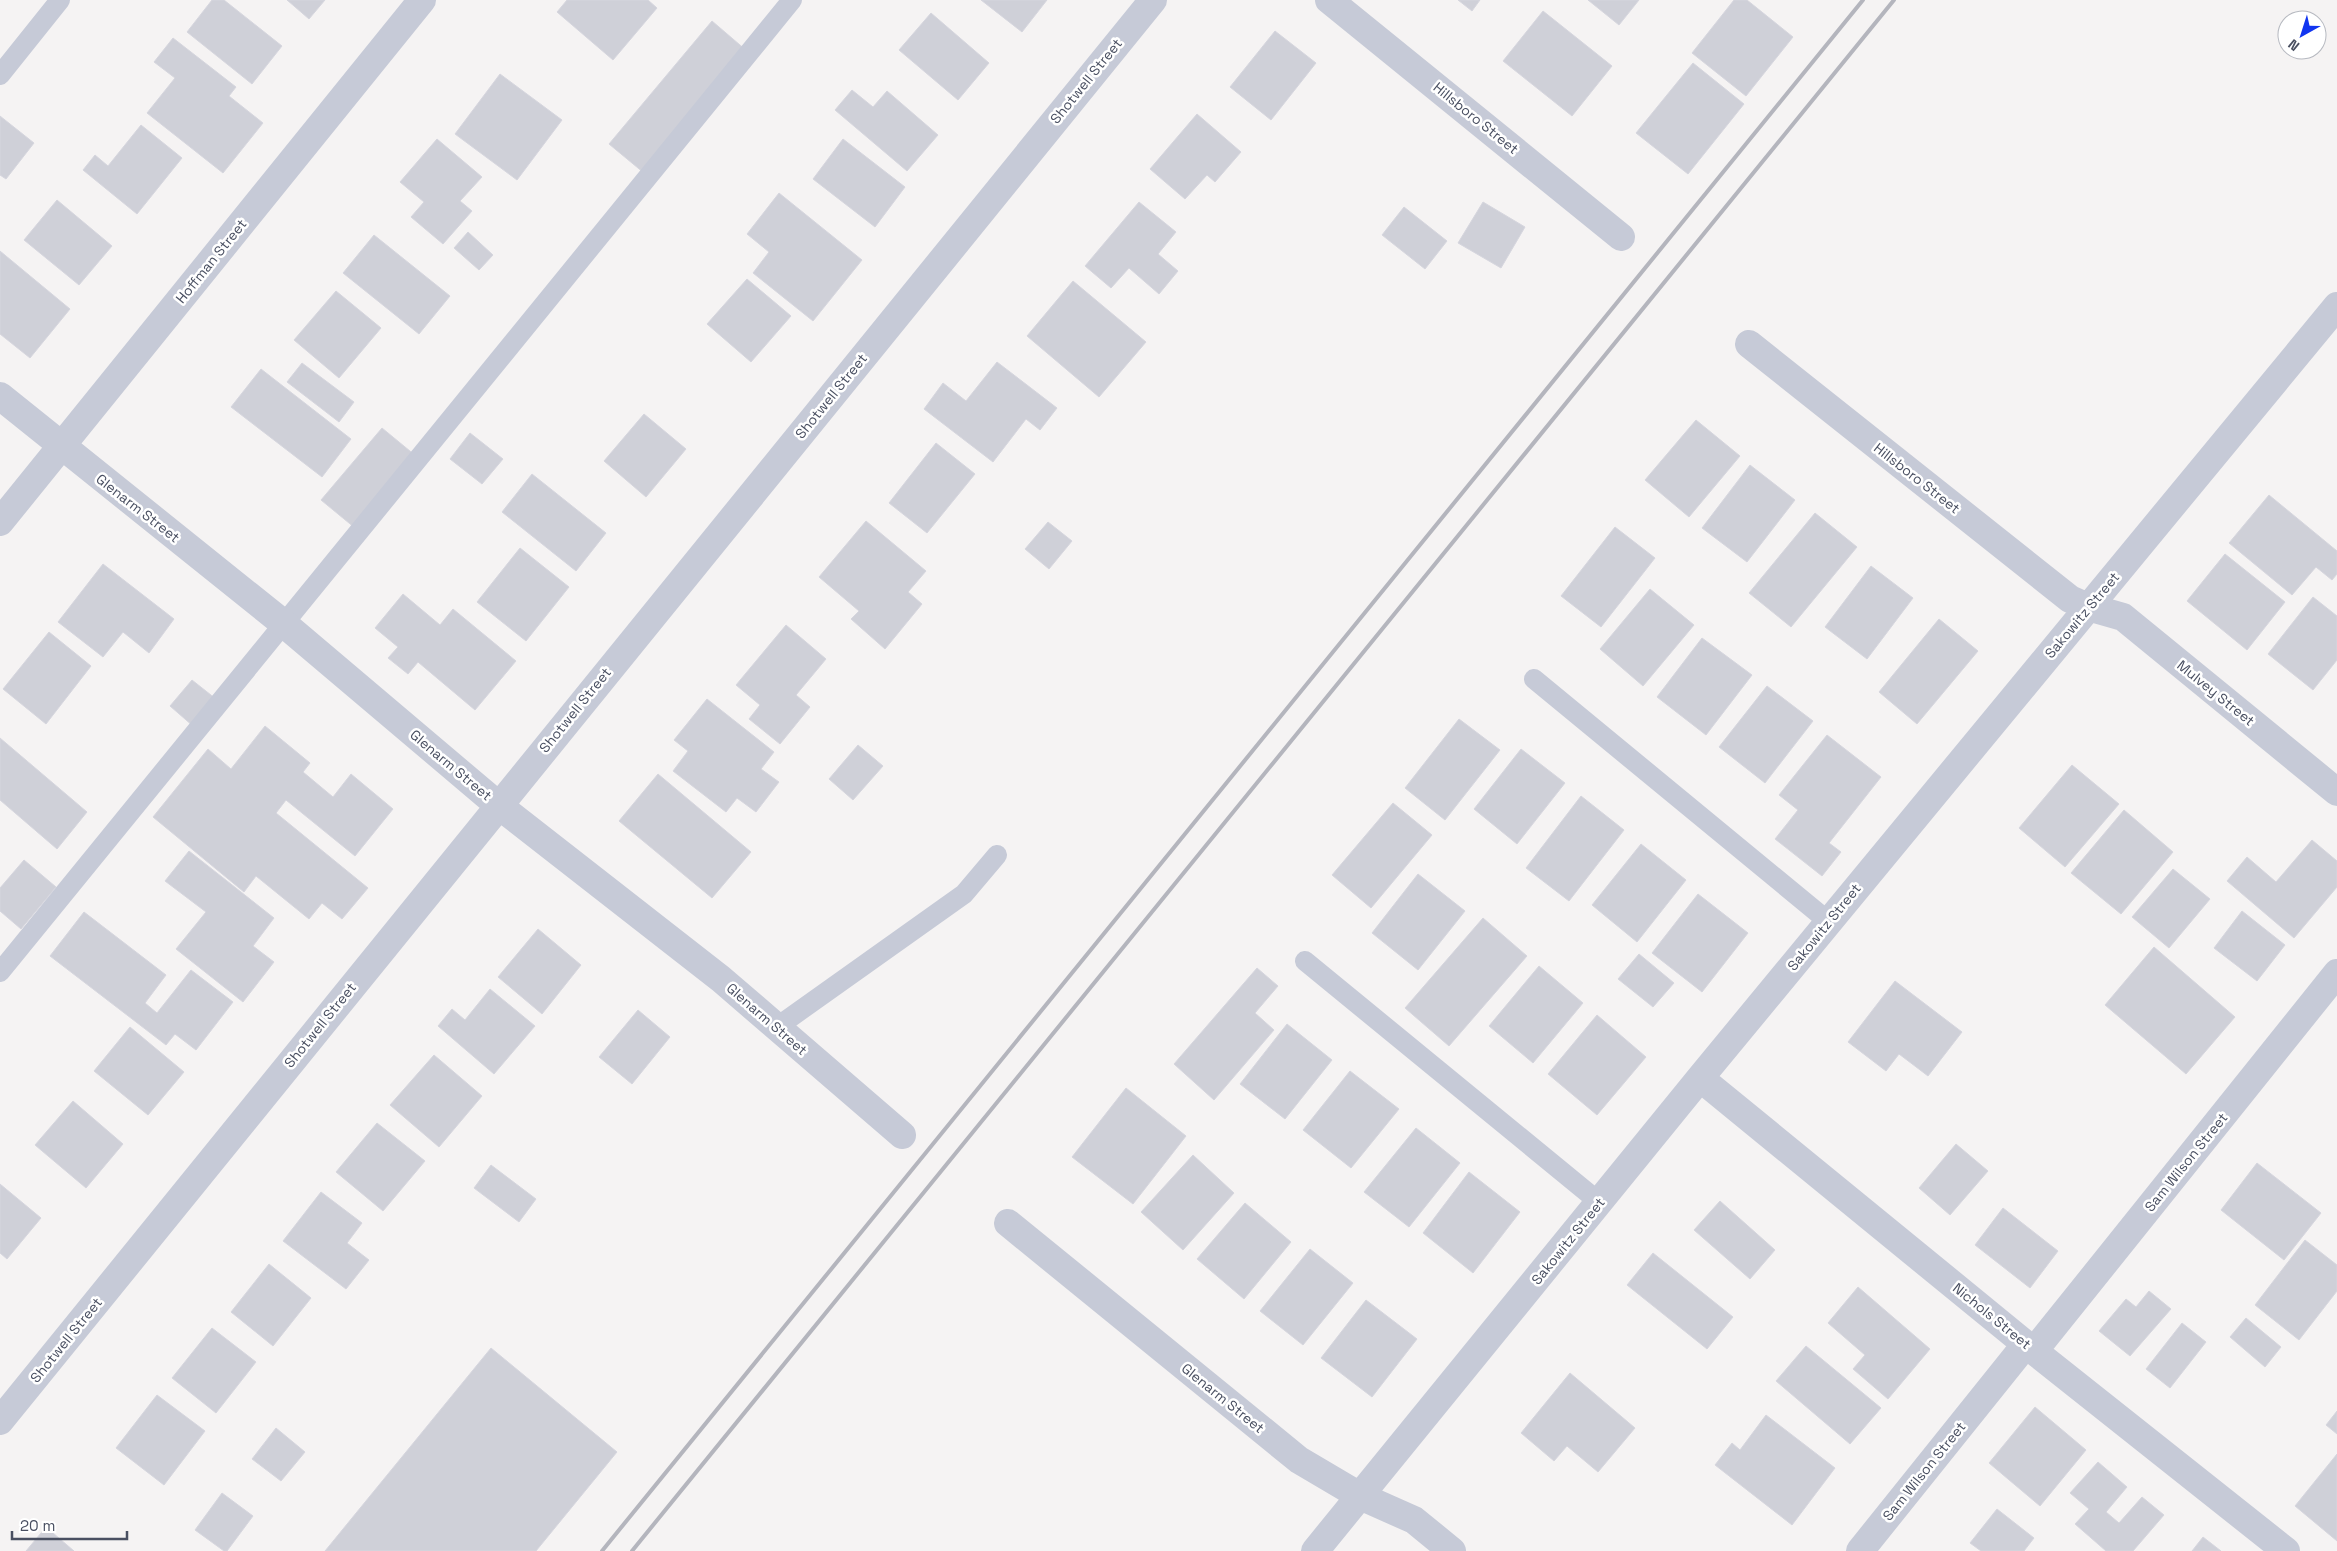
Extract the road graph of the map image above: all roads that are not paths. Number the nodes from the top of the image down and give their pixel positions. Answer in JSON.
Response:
{"nodes":[{"id":1,"x":60,"y":0,"type":"edge"},
{"id":2,"x":422,"y":0,"type":"edge"},
{"id":3,"x":792,"y":0,"type":"edge"},
{"id":4,"x":1153,"y":0,"type":"edge"},
{"id":5,"x":1329,"y":0,"type":"edge"},
{"id":6,"x":0,"y":74,"type":"edge"},
{"id":7,"x":1621,"y":237,"type":"dead end"},
{"id":8,"x":2337,"y":306,"type":"edge"},
{"id":9,"x":1749,"y":344,"type":"dead end"},
{"id":10,"x":0,"y":396,"type":"edge"},
{"id":11,"x":62,"y":447,"type":"junction"},
{"id":12,"x":0,"y":522,"type":"edge"},
{"id":13,"x":2088,"y":607,"type":"junction"},
{"id":14,"x":283,"y":623,"type":"junction"},
{"id":15,"x":1534,"y":679,"type":"dead end"},
{"id":16,"x":2337,"y":792,"type":"edge"},
{"id":17,"x":498,"y":805,"type":"junction"},
{"id":18,"x":997,"y":855,"type":"dead end"},
{"id":19,"x":1829,"y":922,"type":"junction"},
{"id":20,"x":1306,"y":961,"type":"dead end"},
{"id":21,"x":0,"y":972,"type":"edge"},
{"id":22,"x":2337,"y":973,"type":"edge"},
{"id":23,"x":777,"y":1027,"type":"junction"},
{"id":24,"x":1700,"y":1078,"type":"junction"},
{"id":25,"x":902,"y":1135,"type":"dead end"},
{"id":26,"x":1599,"y":1202,"type":"junction"},
{"id":27,"x":1008,"y":1223,"type":"dead end"},
{"id":28,"x":2030,"y":1347,"type":"junction"},
{"id":29,"x":0,"y":1421,"type":"edge"},
{"id":30,"x":1360,"y":1496,"type":"junction"},
{"id":31,"x":1315,"y":1551,"type":"edge"},
{"id":32,"x":1452,"y":1551,"type":"edge"},
{"id":33,"x":1860,"y":1551,"type":"edge"},
{"id":34,"x":2286,"y":1551,"type":"edge"}],
"edges":[{"from":1,"to":6,"type":"lane"},
{"from":2,"to":11,"type":"street","name":"Hoffman Street"},
{"from":3,"to":14,"type":"lane"},
{"from":4,"to":17,"type":"street","name":"Shotwell Street"},
{"from":5,"to":7,"type":"street","name":"Hillsboro Street"},
{"from":8,"to":13,"type":"street","name":"Sakowitz Street"},
{"from":9,"to":13,"type":"street","name":"Hillsboro Street"},
{"from":10,"to":11,"type":"street","name":"Glenarm Street"},
{"from":11,"to":12,"type":"street","name":"Hoffman Street"},
{"from":11,"to":14,"type":"street","name":"Glenarm Street"},
{"from":13,"to":16,"type":"street","name":"Mulvey Street"},
{"from":13,"to":19,"type":"street","name":"Sakowitz Street"},
{"from":14,"to":17,"type":"street","name":"Glenarm Street"},
{"from":14,"to":21,"type":"lane"},
{"from":15,"to":19,"type":"lane"},
{"from":17,"to":23,"type":"street","name":"Glenarm Street"},
{"from":17,"to":29,"type":"street","name":"Shotwell Street"},
{"from":18,"to":23,"type":"lane"},
{"from":19,"to":24,"type":"street","name":"Sakowitz Street"},
{"from":20,"to":26,"type":"lane"},
{"from":22,"to":28,"type":"street","name":"Sam Wilson Street"},
{"from":23,"to":25,"type":"street","name":"Glenarm Street"},
{"from":24,"to":26,"type":"street","name":"Sakowitz Street"},
{"from":24,"to":28,"type":"street","name":"Nichols Street"},
{"from":26,"to":30,"type":"street","name":"Sakowitz Street"},
{"from":27,"to":30,"type":"street","name":"Glenarm Street"},
{"from":28,"to":33,"type":"street","name":"Sam Wilson Street"},
{"from":28,"to":34,"type":"street","name":"Nichols Street"},
{"from":30,"to":31,"type":"street","name":"Sakowitz Street"},
{"from":30,"to":32,"type":"street","name":"Glenarm Street"}]}
